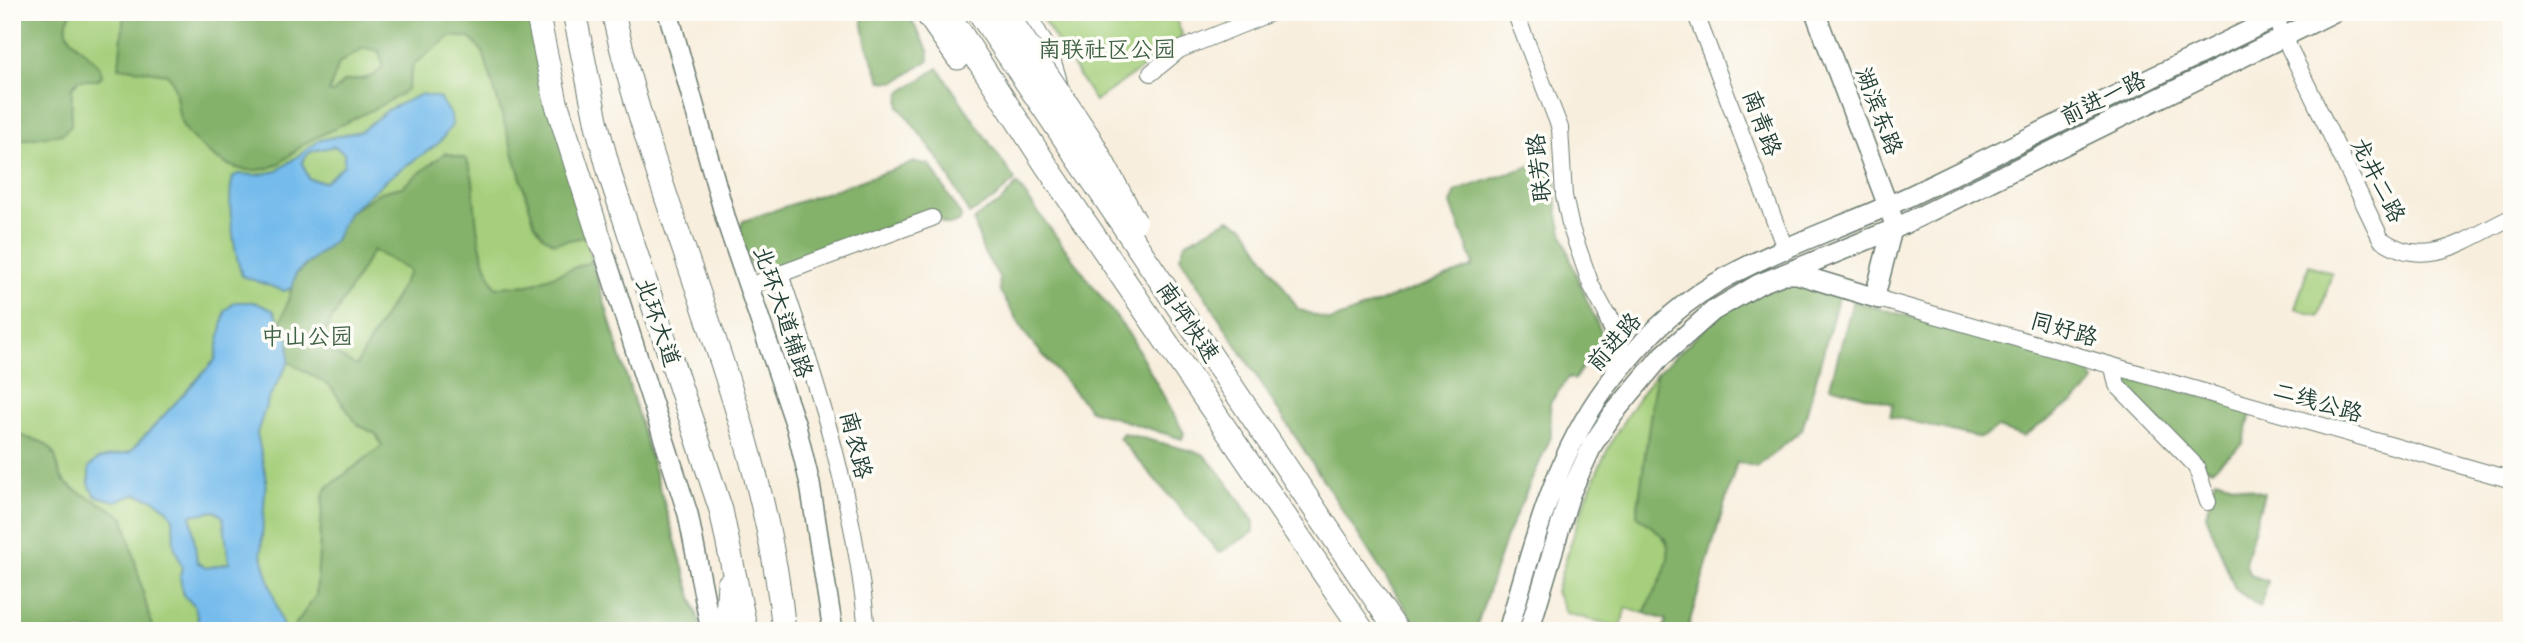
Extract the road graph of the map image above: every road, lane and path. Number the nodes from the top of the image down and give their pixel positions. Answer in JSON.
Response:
{"nodes":[{"id":1,"x":537,"y":12,"type":"edge"},
{"id":2,"x":574,"y":12,"type":"edge"},
{"id":3,"x":613,"y":12,"type":"edge"},
{"id":4,"x":668,"y":12,"type":"edge"},
{"id":5,"x":926,"y":12,"type":"edge"},
{"id":6,"x":947,"y":12,"type":"edge"},
{"id":7,"x":970,"y":12,"type":"edge"},
{"id":8,"x":979,"y":12,"type":"edge"},
{"id":9,"x":1005,"y":12,"type":"edge"},
{"id":10,"x":1026,"y":12,"type":"edge"},
{"id":11,"x":1273,"y":12,"type":"edge"},
{"id":12,"x":1515,"y":12,"type":"edge"},
{"id":13,"x":1695,"y":12,"type":"edge"},
{"id":14,"x":1815,"y":12,"type":"edge"},
{"id":15,"x":2334,"y":12,"type":"edge"},
{"id":16,"x":2278,"y":14,"type":"edge"},
{"id":17,"x":2284,"y":37,"type":"junction"},
{"id":18,"x":1151,"y":73,"type":"dead end"},
{"id":19,"x":1068,"y":156,"type":"junction"},
{"id":20,"x":1046,"y":165,"type":"junction"},
{"id":21,"x":1889,"y":206,"type":"junction"},
{"id":22,"x":2512,"y":217,"type":"edge"},
{"id":23,"x":932,"y":218,"type":"dead end"},
{"id":24,"x":1894,"y":229,"type":"junction"},
{"id":25,"x":602,"y":246,"type":"joint"},
{"id":26,"x":1786,"y":251,"type":"junction"},
{"id":27,"x":780,"y":274,"type":"junction"},
{"id":28,"x":1783,"y":274,"type":"junction"},
{"id":29,"x":1163,"y":286,"type":"junction"},
{"id":30,"x":748,"y":287,"type":"junction"},
{"id":31,"x":1704,"y":291,"type":"junction"},
{"id":32,"x":1879,"y":299,"type":"junction"},
{"id":33,"x":1716,"y":309,"type":"junction"},
{"id":34,"x":1676,"y":312,"type":"junction"},
{"id":35,"x":1609,"y":318,"type":"junction"},
{"id":36,"x":1660,"y":326,"type":"junction"},
{"id":37,"x":1691,"y":329,"type":"junction"},
{"id":38,"x":2113,"y":367,"type":"junction"},
{"id":39,"x":1614,"y":377,"type":"junction"},
{"id":40,"x":2512,"y":480,"type":"edge"},
{"id":41,"x":2208,"y":502,"type":"dead end"},
{"id":42,"x":732,"y":553,"type":"junction"},
{"id":43,"x":711,"y":631,"type":"edge"},
{"id":44,"x":726,"y":631,"type":"edge"},
{"id":45,"x":746,"y":631,"type":"edge"},
{"id":46,"x":783,"y":631,"type":"edge"},
{"id":47,"x":833,"y":631,"type":"edge"},
{"id":48,"x":867,"y":631,"type":"edge"},
{"id":49,"x":1363,"y":631,"type":"edge"},
{"id":50,"x":1396,"y":631,"type":"edge"},
{"id":51,"x":1508,"y":631,"type":"edge"},
{"id":52,"x":1529,"y":631,"type":"edge"}],
"edges":[{"from":1,"to":25,"type":"highway"},
{"from":2,"to":42,"type":"highway","name":"北环大道"},
{"from":3,"to":46,"type":"highway","name":"北环大道"},
{"from":4,"to":30,"type":"main road","name":"北环大道辅路"},
{"from":5,"to":20,"type":"highway"},
{"from":6,"to":20,"type":"highway","name":"南坪快速"},
{"from":7,"to":19,"type":"street"},
{"from":8,"to":29,"type":"highway","name":"南坪快速","bridge":true},
{"from":9,"to":29,"type":"highway","bridge":true},
{"from":10,"to":19,"type":"street"},
{"from":11,"to":18,"type":"street"},
{"from":12,"to":35,"type":"street","name":"联芳路"},
{"from":13,"to":26,"type":"street","name":"南青路"},
{"from":14,"to":21,"type":"main road","name":"湖滨东路"},
{"from":15,"to":17,"type":"main road","name":"前进一路"},
{"from":16,"to":17,"type":"street","name":"龙井二路"},
{"from":16,"to":21,"type":"main road","name":"前进一路"},
{"from":17,"to":22,"type":"street","name":"龙井二路"},
{"from":17,"to":24,"type":"main road","name":"前进一路"},
{"from":19,"to":50,"type":"street"},
{"from":20,"to":49,"type":"highway","name":"南坪快速"},
{"from":21,"to":24,"type":"main road","name":"湖滨东路"},
{"from":21,"to":26,"type":"main road","name":"前进路"},
{"from":23,"to":27,"type":"street"},
{"from":24,"to":28,"type":"main road","name":"前进路"},
{"from":24,"to":32,"type":"main road"},
{"from":25,"to":43,"type":"main road"},
{"from":26,"to":31,"type":"main road","name":"前进路"},
{"from":27,"to":30,"type":"street"},
{"from":27,"to":48,"type":"street","name":"南农路"},
{"from":28,"to":32,"type":"main road"},
{"from":28,"to":33,"type":"main road","name":"前进路"},
{"from":29,"to":50,"type":"highway","name":"南坪快速","bridge":true},
{"from":30,"to":47,"type":"main road","name":"北环大道辅路"},
{"from":31,"to":33,"type":"main road"},
{"from":31,"to":34,"type":"main road","name":"前进路"},
{"from":32,"to":38,"type":"street","name":"同好路"},
{"from":33,"to":37,"type":"main road","name":"前进路"},
{"from":34,"to":36,"type":"main road","name":"前进路"},
{"from":34,"to":37,"type":"main road"},
{"from":35,"to":36,"type":"main road"},
{"from":35,"to":39,"type":"main road"},
{"from":36,"to":39,"type":"main road","name":"前进路"},
{"from":37,"to":52,"type":"main road","name":"前进路"},
{"from":38,"to":40,"type":"street","name":"二线公路"},
{"from":38,"to":41,"type":"street","name":"同好路"},
{"from":39,"to":51,"type":"main road","name":"前进路"},
{"from":42,"to":44,"type":"highway"},
{"from":42,"to":45,"type":"highway","name":"北环大道"}]}
